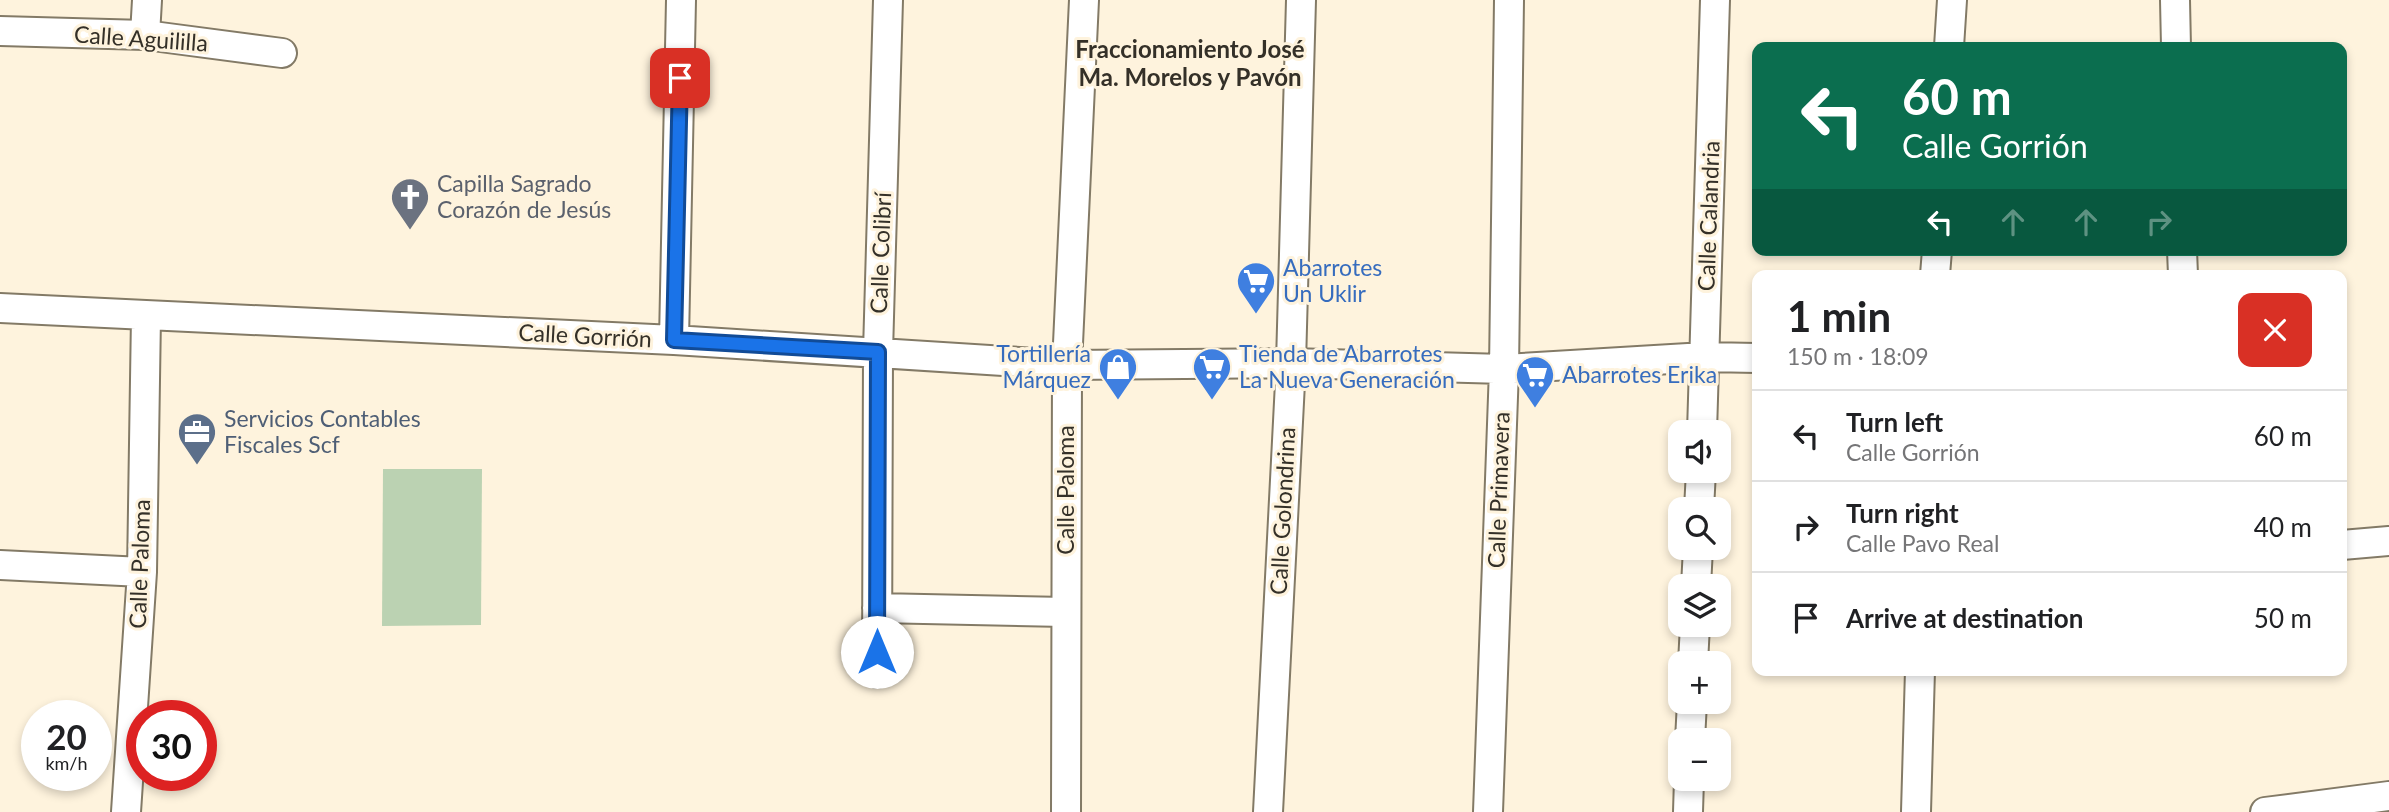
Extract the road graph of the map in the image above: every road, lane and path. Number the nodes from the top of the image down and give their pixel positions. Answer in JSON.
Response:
{"nodes":[{"id":1,"x":147,"y":0,"type":"edge"},
{"id":2,"x":681,"y":0,"type":"edge"},
{"id":3,"x":888,"y":0,"type":"edge"},
{"id":4,"x":1084,"y":0,"type":"edge"},
{"id":5,"x":1301,"y":0,"type":"edge"},
{"id":6,"x":1509,"y":0,"type":"edge"},
{"id":7,"x":1715,"y":0,"type":"edge"},
{"id":8,"x":1952,"y":0,"type":"edge"},
{"id":9,"x":2175,"y":0,"type":"edge"},
{"id":10,"x":0,"y":31,"type":"edge"},
{"id":11,"x":145,"y":35,"type":"junction"},
{"id":12,"x":1949,"y":42,"type":"edge"},
{"id":13,"x":2176,"y":42,"type":"edge"},
{"id":14,"x":282,"y":53,"type":"dead end"},
{"id":15,"x":0,"y":309,"type":"edge"},
{"id":16,"x":146,"y":316,"type":"junction"},
{"id":17,"x":674,"y":340,"type":"junction"},
{"id":18,"x":878,"y":352,"type":"junction"},
{"id":19,"x":1705,"y":357,"type":"junction"},
{"id":20,"x":1752,"y":358,"type":"edge"},
{"id":21,"x":1291,"y":363,"type":"junction"},
{"id":22,"x":1067,"y":365,"type":"junction"},
{"id":23,"x":1504,"y":369,"type":"junction"},
{"id":24,"x":1702,"y":420,"type":"edge"},
{"id":25,"x":2389,"y":541,"type":"edge"},
{"id":26,"x":2347,"y":545,"type":"edge"},
{"id":27,"x":0,"y":565,"type":"edge"},
{"id":28,"x":142,"y":572,"type":"junction"},
{"id":29,"x":877,"y":608,"type":"junction"},
{"id":30,"x":1065,"y":612,"type":"junction"},
{"id":31,"x":877,"y":673,"type":"dead end"},
{"id":32,"x":1920,"y":676,"type":"edge"},
{"id":33,"x":1689,"y":791,"type":"edge"},
{"id":34,"x":2389,"y":796,"type":"edge"},
{"id":35,"x":126,"y":812,"type":"edge"},
{"id":36,"x":1066,"y":812,"type":"edge"},
{"id":37,"x":1268,"y":812,"type":"edge"},
{"id":38,"x":1488,"y":812,"type":"edge"},
{"id":39,"x":1688,"y":812,"type":"edge"},
{"id":40,"x":1916,"y":812,"type":"edge"},
{"id":41,"x":2265,"y":812,"type":"edge"}],
"edges":[{"from":1,"to":11,"type":"street"},
{"from":2,"to":17,"type":"street"},
{"from":3,"to":18,"type":"street","name":"Calle Colibrí"},
{"from":4,"to":22,"type":"street","name":"Calle Paloma"},
{"from":5,"to":21,"type":"street","name":"Calle Golondrina"},
{"from":6,"to":23,"type":"street","name":"Calle Primavera"},
{"from":7,"to":19,"type":"street","name":"Calle Calandria"},
{"from":8,"to":12,"type":"street"},
{"from":9,"to":13,"type":"street"},
{"from":10,"to":11,"type":"street","name":"Calle Aguililla"},
{"from":11,"to":14,"type":"street","name":"Calle Aguililla"},
{"from":15,"to":16,"type":"street","name":"Calle Gorrión"},
{"from":16,"to":17,"type":"street","name":"Calle Gorrión"},
{"from":16,"to":28,"type":"street","name":"Calle Paloma"},
{"from":17,"to":18,"type":"street","name":"Calle Gorrión"},
{"from":18,"to":22,"type":"street","name":"Calle Gorrión"},
{"from":18,"to":29,"type":"street","name":"Calle Colibrí"},
{"from":19,"to":20,"type":"street","name":"Calle Gorrión"},
{"from":19,"to":23,"type":"street","name":"Calle Gorrión"},
{"from":19,"to":24,"type":"street","name":"Calle Calandria"},
{"from":21,"to":22,"type":"street","name":"Calle Gorrión"},
{"from":21,"to":23,"type":"street","name":"Calle Gorrión"},
{"from":21,"to":37,"type":"street","name":"Calle Golondrina"},
{"from":22,"to":30,"type":"street","name":"Calle Paloma"},
{"from":23,"to":38,"type":"street","name":"Calle Primavera"},
{"from":25,"to":26,"type":"street"},
{"from":27,"to":28,"type":"street"},
{"from":28,"to":35,"type":"street","name":"Calle Paloma"},
{"from":29,"to":30,"type":"street"},
{"from":29,"to":31,"type":"street","name":"Calle Colibrí"},
{"from":30,"to":36,"type":"street","name":"Calle Paloma"},
{"from":32,"to":40,"type":"street"},
{"from":33,"to":39,"type":"street"},
{"from":34,"to":41,"type":"street"}]}
